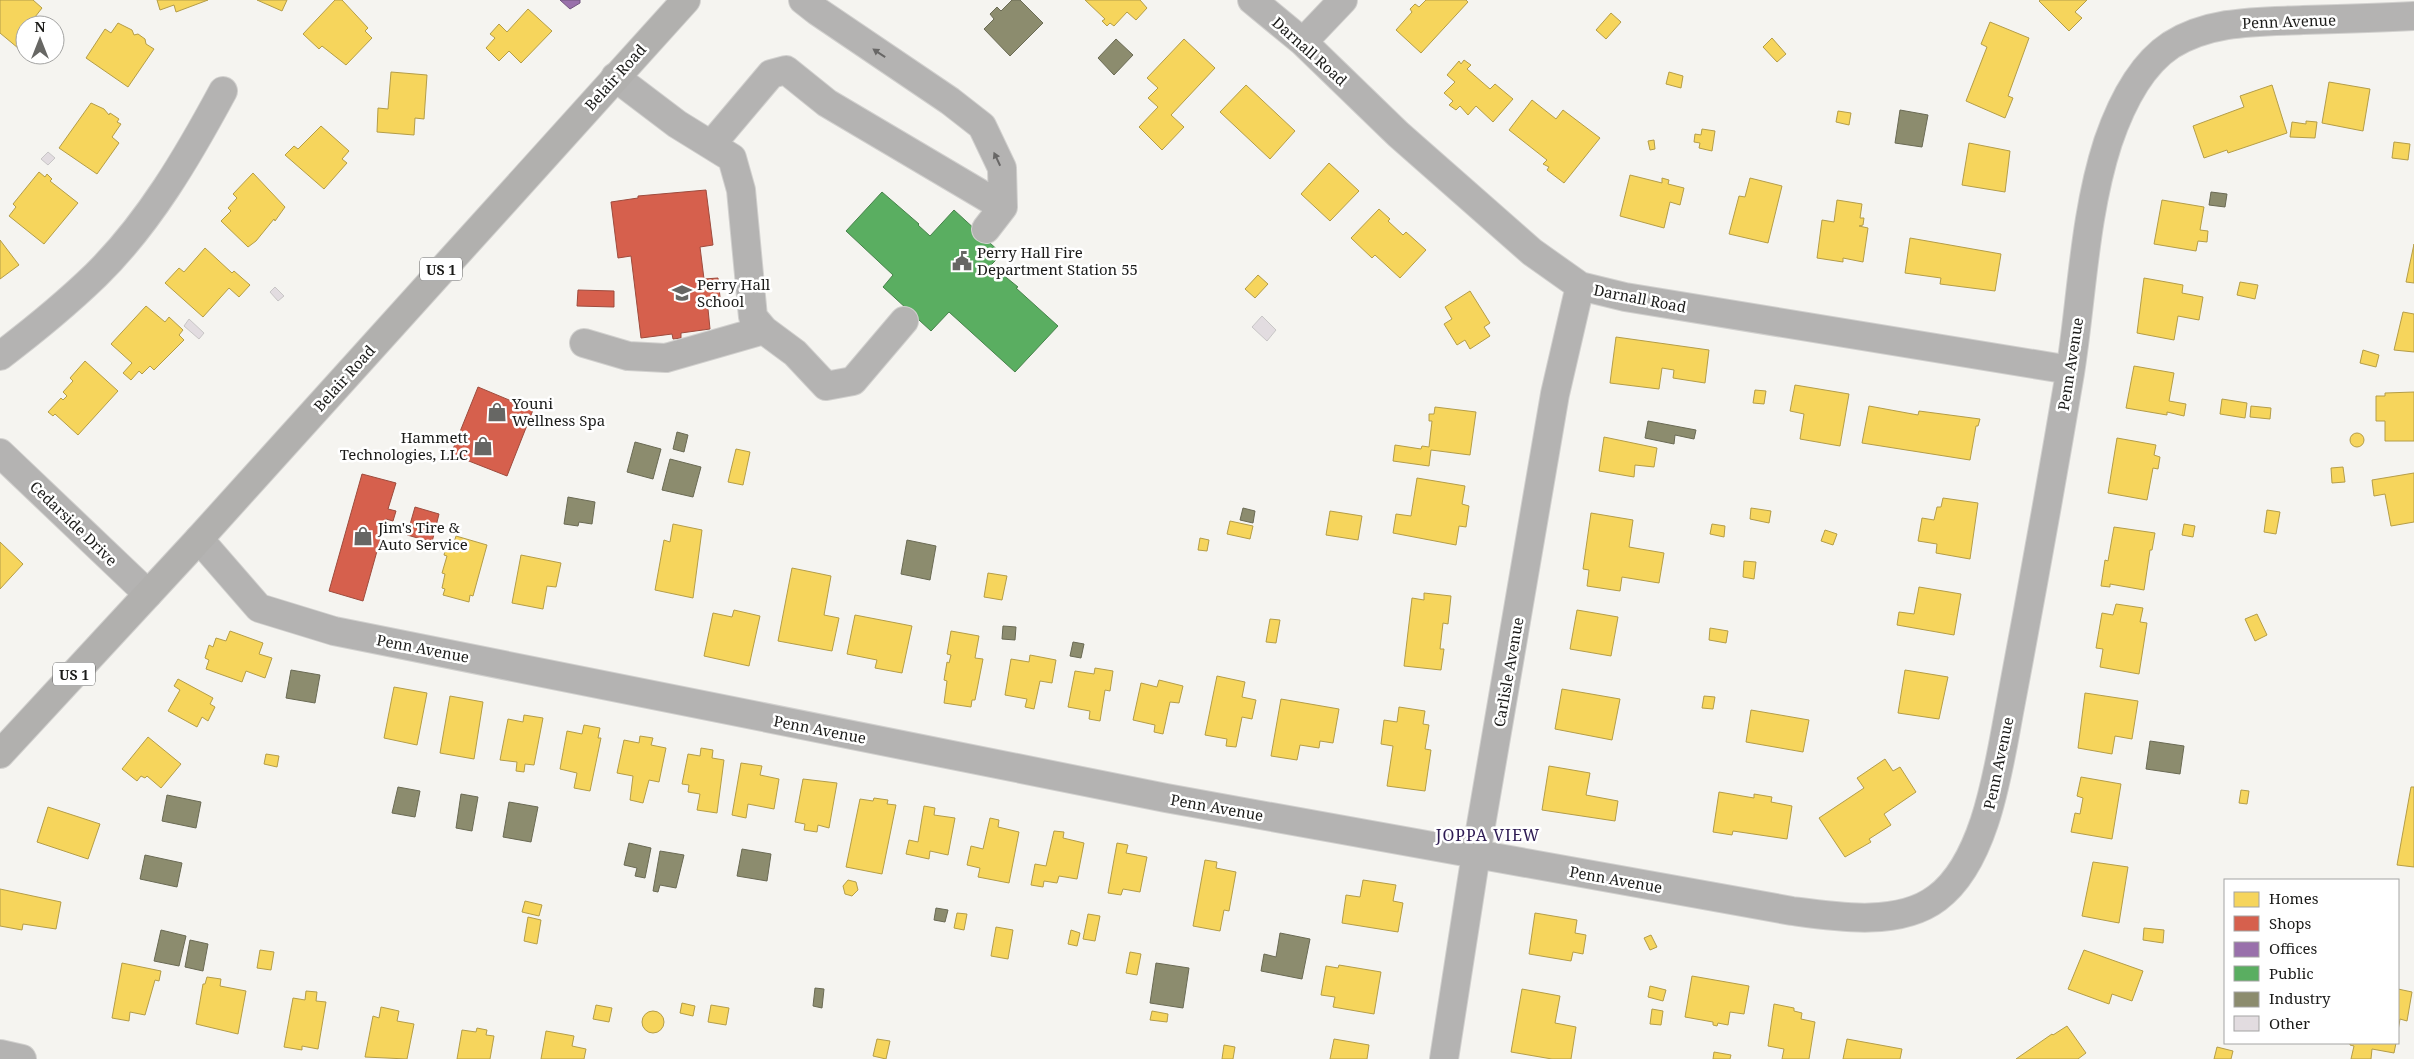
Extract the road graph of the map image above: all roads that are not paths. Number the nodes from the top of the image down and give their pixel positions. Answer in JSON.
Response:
{"nodes":[{"id":1,"x":686,"y":0,"type":"edge"},
{"id":2,"x":804,"y":0,"type":"edge"},
{"id":3,"x":1252,"y":0,"type":"edge"},
{"id":4,"x":1343,"y":0,"type":"edge"},
{"id":5,"x":2414,"y":16,"type":"edge"},
{"id":6,"x":1303,"y":42,"type":"junction"},
{"id":7,"x":615,"y":77,"type":"junction"},
{"id":8,"x":223,"y":91,"type":"dead end"},
{"id":9,"x":711,"y":145,"type":"junction"},
{"id":10,"x":1002,"y":207,"type":"junction"},
{"id":11,"x":986,"y":229,"type":"dead end"},
{"id":12,"x":1580,"y":286,"type":"junction"},
{"id":13,"x":904,"y":321,"type":"dead end"},
{"id":14,"x":764,"y":330,"type":"junction"},
{"id":15,"x":584,"y":342,"type":"dead end"},
{"id":16,"x":0,"y":356,"type":"edge"},
{"id":17,"x":2070,"y":370,"type":"junction"},
{"id":18,"x":0,"y":453,"type":"edge"},
{"id":19,"x":199,"y":539,"type":"junction"},
{"id":20,"x":148,"y":594,"type":"junction"},
{"id":21,"x":0,"y":754,"type":"edge"},
{"id":22,"x":1476,"y":854,"type":"junction"},
{"id":23,"x":0,"y":1054,"type":"edge"},
{"id":24,"x":22,"y":1059,"type":"edge"},
{"id":25,"x":1444,"y":1059,"type":"edge"}],
"edges":[{"from":1,"to":7,"type":"highway","name":"Belair Road","number":"US 1"},
{"from":10,"to":2,"type":"street","one_way":true},
{"from":3,"to":6,"type":"street","name":"Darnall Road"},
{"from":4,"to":6,"type":"street"},
{"from":5,"to":17,"type":"street","name":"Penn Avenue"},
{"from":6,"to":12,"type":"street","name":"Darnall Road"},
{"from":7,"to":9,"type":"street"},
{"from":7,"to":19,"type":"highway","name":"Belair Road","number":"US 1"},
{"from":8,"to":16,"type":"street"},
{"from":9,"to":10,"type":"street"},
{"from":9,"to":14,"type":"street"},
{"from":10,"to":11,"type":"street"},
{"from":12,"to":17,"type":"street","name":"Darnall Road"},
{"from":12,"to":22,"type":"street","name":"Carlisle Avenue"},
{"from":13,"to":14,"type":"street"},
{"from":14,"to":15,"type":"street"},
{"from":17,"to":22,"type":"street","name":"Penn Avenue"},
{"from":18,"to":20,"type":"street","name":"Cedarside Drive"},
{"from":19,"to":20,"type":"highway","name":"Belair Road","number":"US 1"},
{"from":19,"to":22,"type":"street","name":"Penn Avenue"},
{"from":20,"to":21,"type":"highway","name":"Belair Road","number":"US 1"},
{"from":22,"to":25,"type":"street","name":"Carlisle Avenue"},
{"from":23,"to":24,"type":"street"}]}
